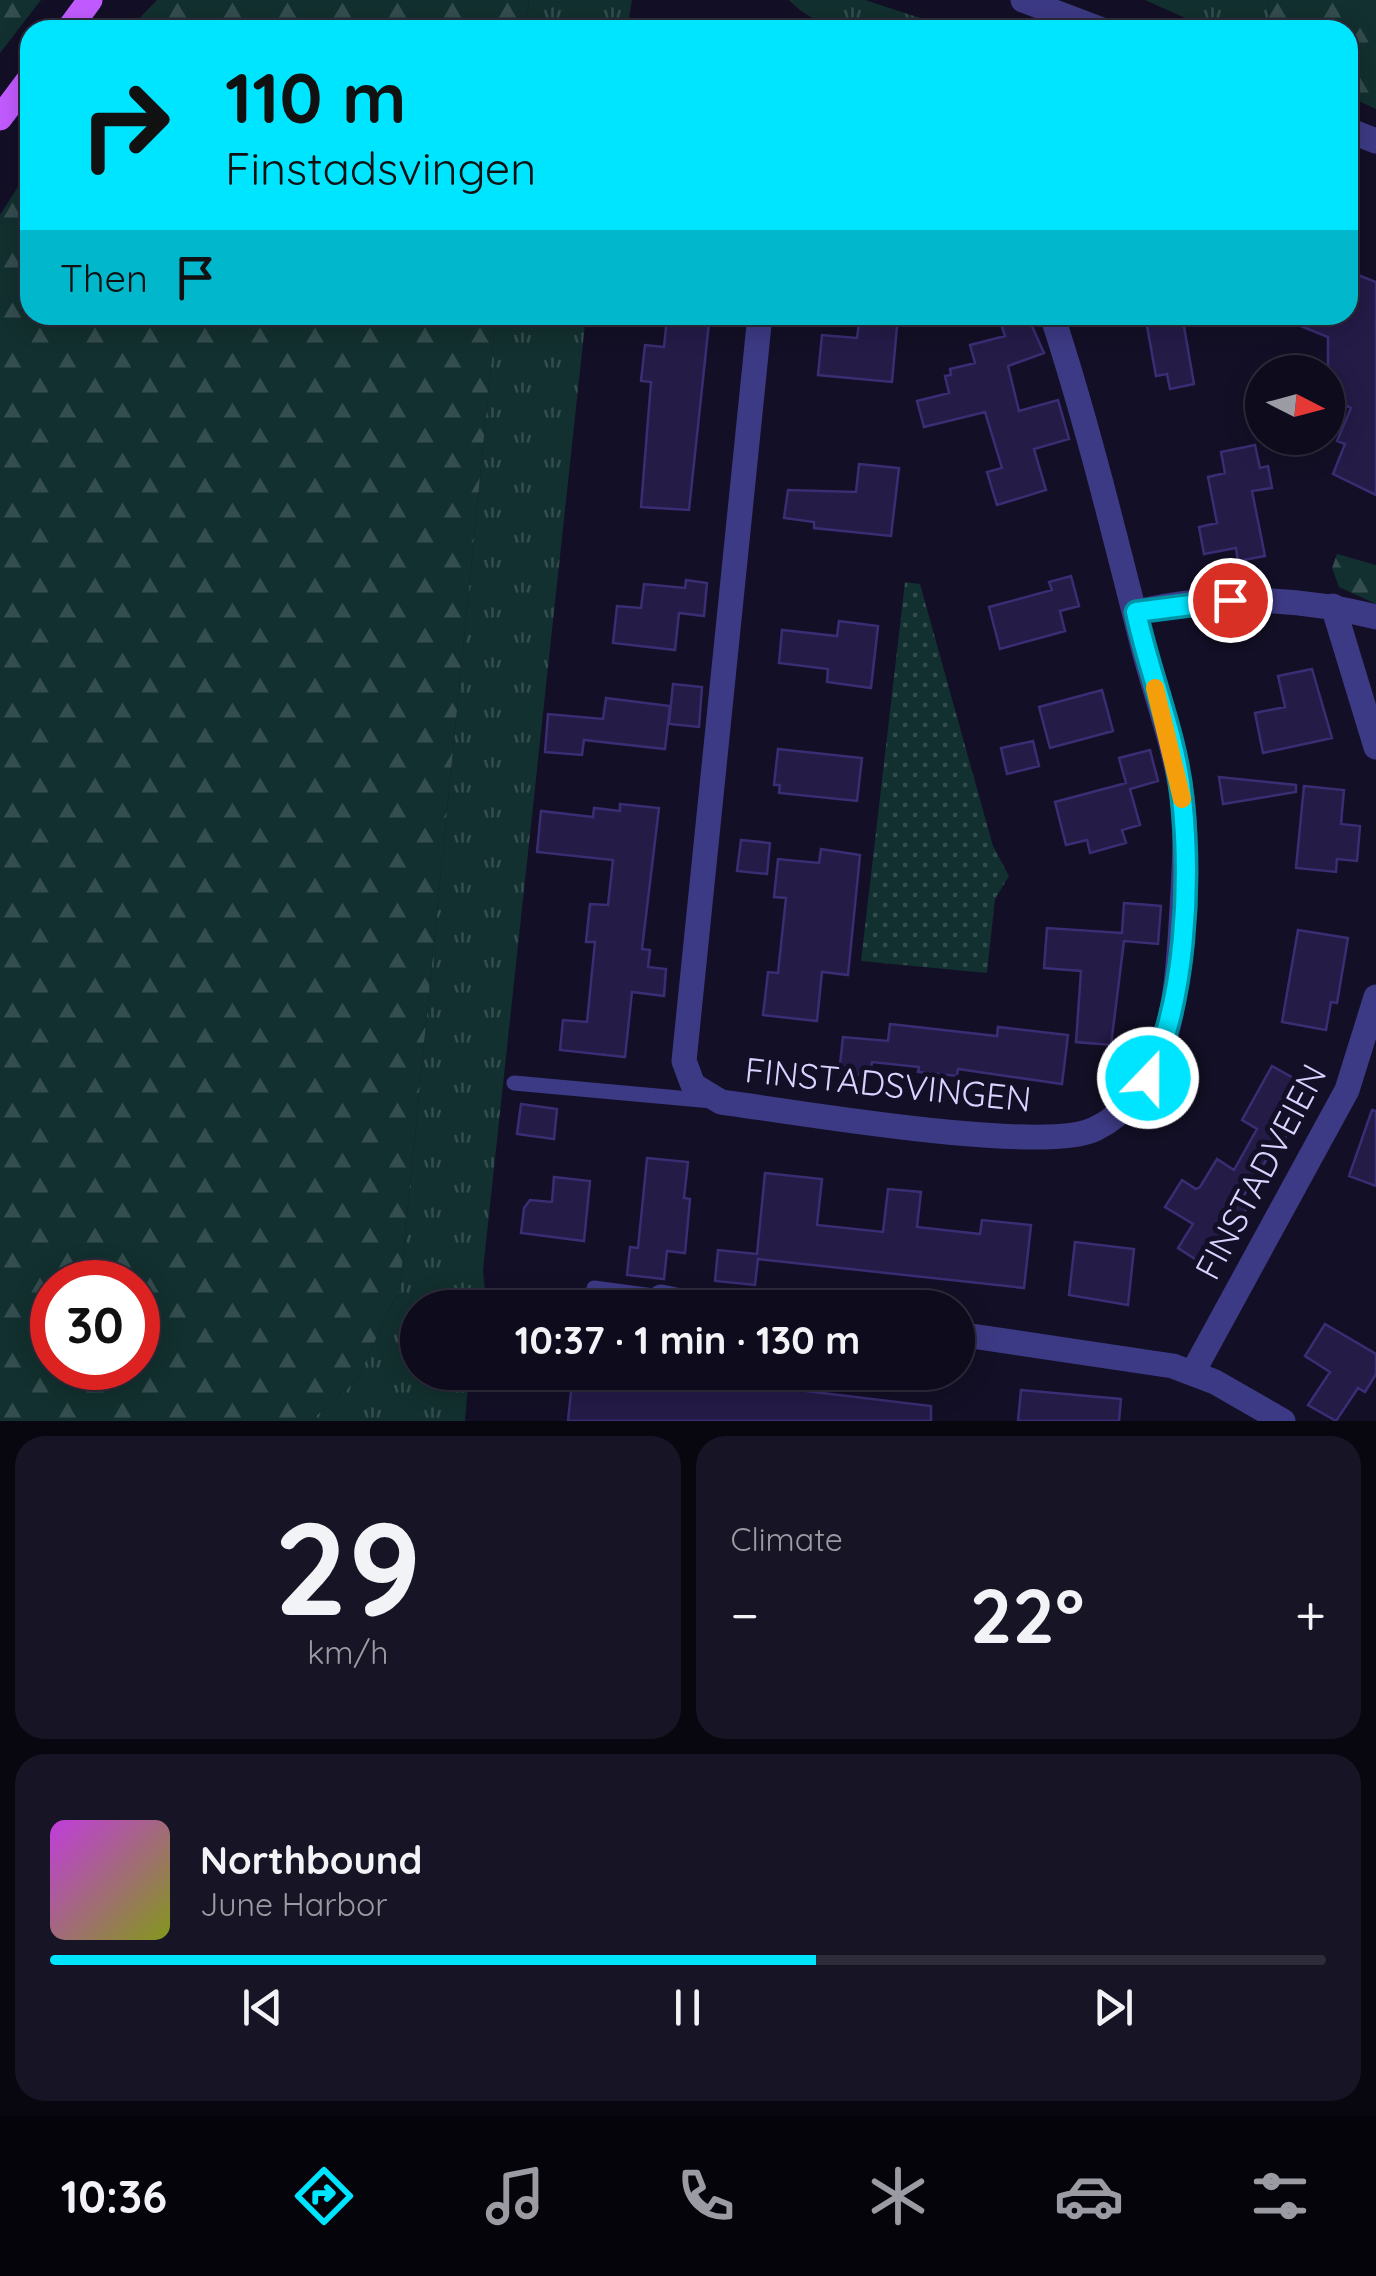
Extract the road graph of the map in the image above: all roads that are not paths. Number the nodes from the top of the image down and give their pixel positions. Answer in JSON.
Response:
{"nodes":[{"id":1,"x":1023,"y":0,"type":"edge"},
{"id":2,"x":1076,"y":20,"type":"edge"},
{"id":3,"x":20,"y":91,"type":"edge"},
{"id":4,"x":0,"y":118,"type":"edge"},
{"id":5,"x":759,"y":325,"type":"edge"},
{"id":6,"x":1055,"y":325,"type":"edge"},
{"id":7,"x":1333,"y":606,"type":"junction"},
{"id":8,"x":1136,"y":612,"type":"junction"},
{"id":9,"x":1376,"y":617,"type":"edge"},
{"id":10,"x":1376,"y":748,"type":"edge"},
{"id":11,"x":1376,"y":998,"type":"edge"},
{"id":12,"x":514,"y":1083,"type":"dead end"},
{"id":13,"x":720,"y":1102,"type":"junction"},
{"id":14,"x":594,"y":1288,"type":"dead end"},
{"id":15,"x":609,"y":1290,"type":"edge"},
{"id":16,"x":975,"y":1336,"type":"edge"},
{"id":17,"x":1194,"y":1372,"type":"junction"},
{"id":18,"x":1282,"y":1421,"type":"edge"}],
"edges":[{"from":1,"to":2,"type":"street"},
{"from":3,"to":4,"type":"main road"},
{"from":5,"to":13,"type":"street","name":"FINSTADSVINGEN"},
{"from":6,"to":8,"type":"street","name":"FINSTADSVINGEN"},
{"from":7,"to":8,"type":"street"},
{"from":7,"to":9,"type":"street"},
{"from":7,"to":10,"type":"street"},
{"from":8,"to":13,"type":"street","name":"FINSTADSVINGEN"},
{"from":11,"to":17,"type":"street","name":"FINSTADVEIEN"},
{"from":12,"to":13,"type":"lane","name":"FINSTADSVINGEN"},
{"from":14,"to":15,"type":"lane"},
{"from":16,"to":17,"type":"street"},
{"from":17,"to":18,"type":"street"}]}
